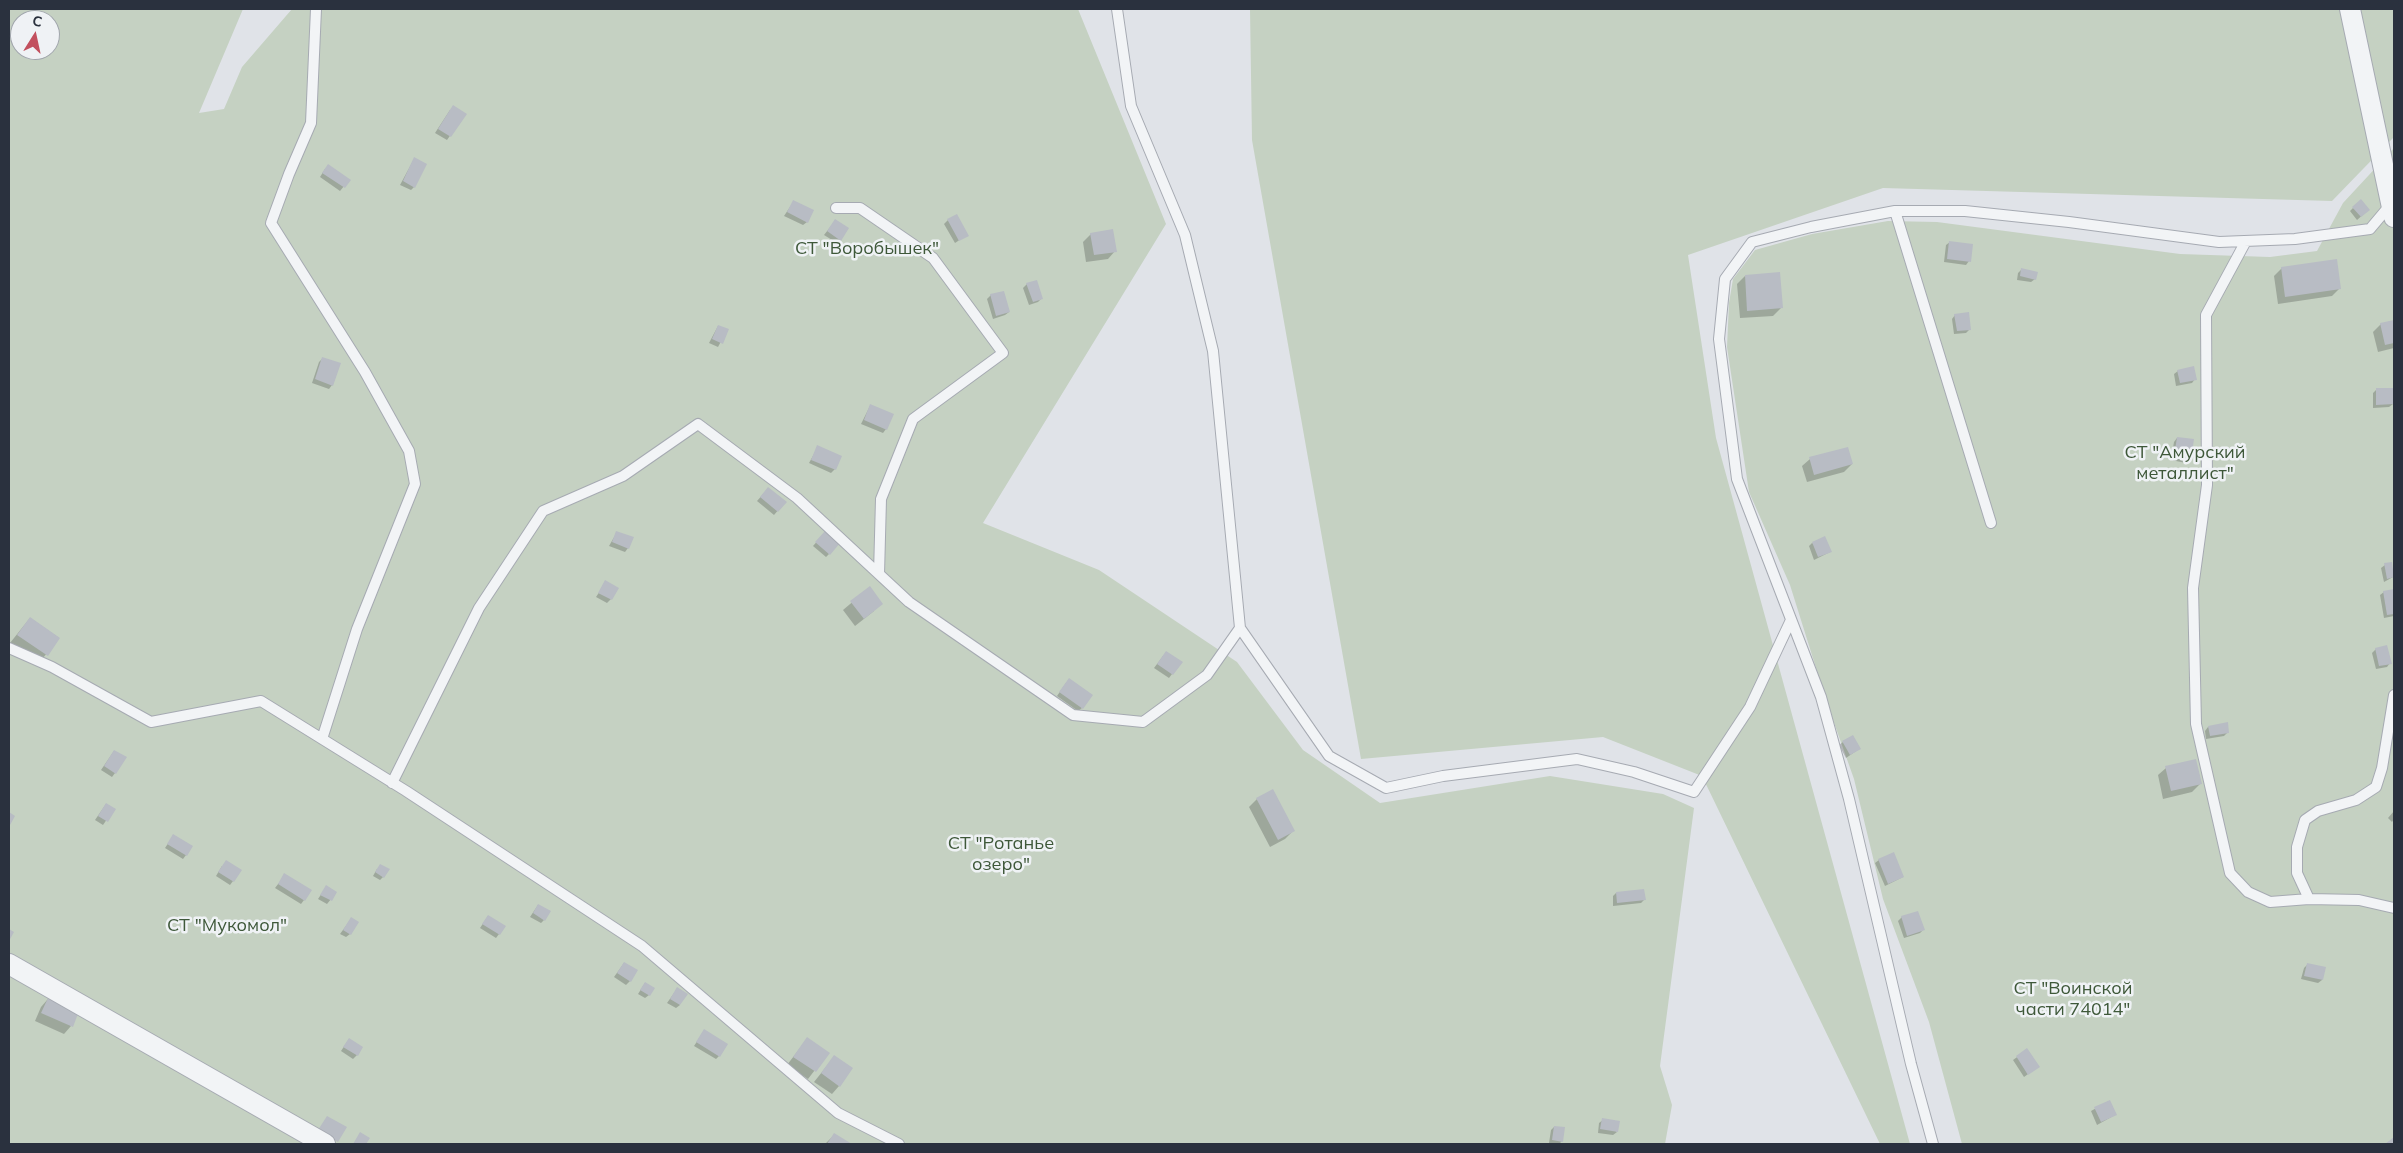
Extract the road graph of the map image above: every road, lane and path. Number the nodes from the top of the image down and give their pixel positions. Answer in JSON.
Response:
{"nodes":[{"id":1,"x":316,"y":9,"type":"edge"},
{"id":2,"x":1117,"y":9,"type":"edge"},
{"id":3,"x":2350,"y":9,"type":"edge"},
{"id":4,"x":836,"y":208,"type":"dead end"},
{"id":5,"x":2393,"y":210,"type":"edge"},
{"id":6,"x":1895,"y":211,"type":"junction"},
{"id":7,"x":2246,"y":241,"type":"junction"},
{"id":8,"x":1991,"y":522,"type":"dead end"},
{"id":9,"x":879,"y":574,"type":"junction"},
{"id":10,"x":1791,"y":620,"type":"junction"},
{"id":11,"x":1240,"y":628,"type":"junction"},
{"id":12,"x":9,"y":648,"type":"edge"},
{"id":13,"x":2394,"y":694,"type":"edge"},
{"id":14,"x":322,"y":739,"type":"junction"},
{"id":15,"x":392,"y":783,"type":"junction"},
{"id":16,"x":2308,"y":899,"type":"junction"},
{"id":17,"x":2394,"y":908,"type":"edge"},
{"id":18,"x":9,"y":964,"type":"edge"},
{"id":19,"x":325,"y":1144,"type":"edge"},
{"id":20,"x":899,"y":1144,"type":"edge"},
{"id":21,"x":1933,"y":1144,"type":"edge"}],
"edges":[{"from":1,"to":14,"type":"lane"},
{"from":2,"to":11,"type":"lane"},
{"from":3,"to":5,"type":"street"},
{"from":4,"to":9,"type":"lane"},
{"from":5,"to":7,"type":"lane"},
{"from":6,"to":7,"type":"lane"},
{"from":6,"to":8,"type":"lane"},
{"from":6,"to":10,"type":"lane"},
{"from":7,"to":16,"type":"lane"},
{"from":9,"to":11,"type":"lane"},
{"from":9,"to":15,"type":"lane"},
{"from":10,"to":11,"type":"lane"},
{"from":10,"to":21,"type":"lane"},
{"from":12,"to":14,"type":"lane"},
{"from":13,"to":16,"type":"lane"},
{"from":14,"to":15,"type":"lane"},
{"from":15,"to":20,"type":"lane"},
{"from":16,"to":17,"type":"lane"},
{"from":18,"to":19,"type":"street"}]}
